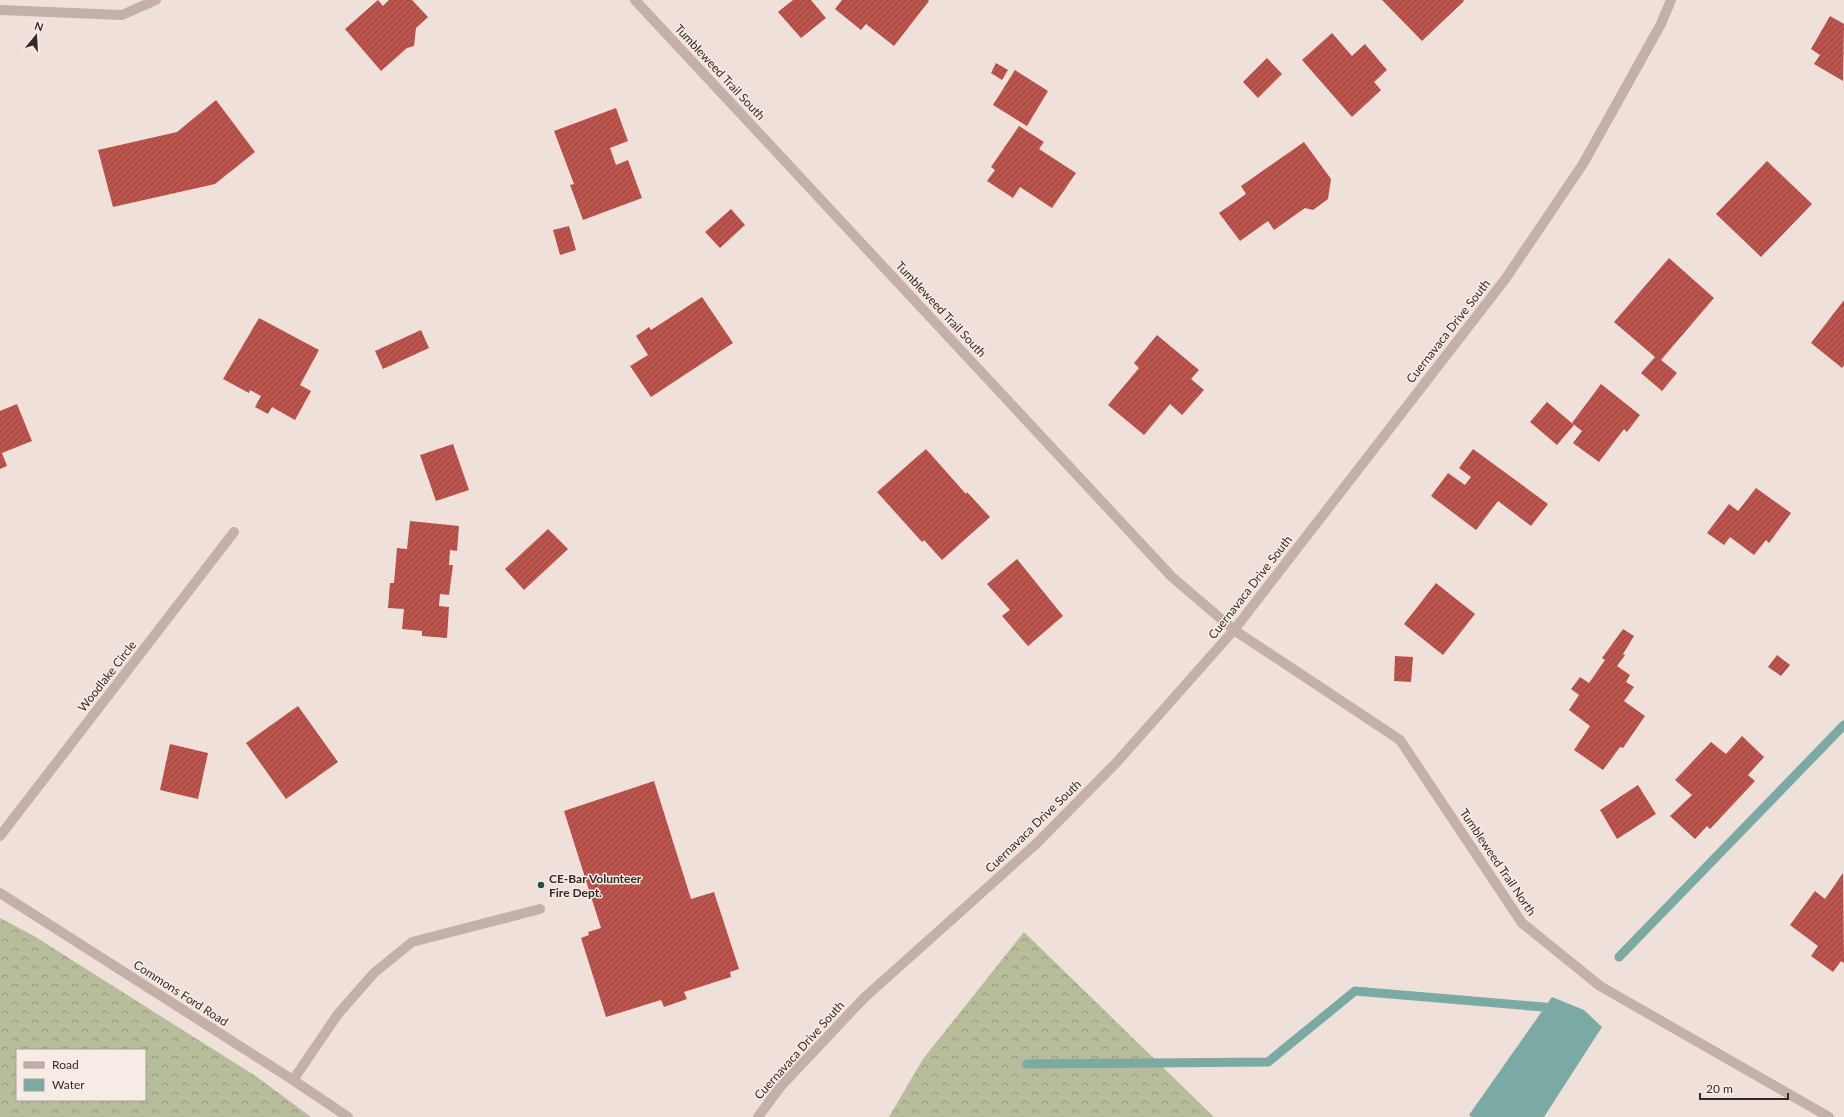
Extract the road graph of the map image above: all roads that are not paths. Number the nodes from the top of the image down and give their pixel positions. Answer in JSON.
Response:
{"nodes":[{"id":1,"x":156,"y":0,"type":"edge"},
{"id":2,"x":635,"y":0,"type":"edge"},
{"id":3,"x":1671,"y":0,"type":"edge"},
{"id":4,"x":0,"y":10,"type":"edge"},
{"id":5,"x":234,"y":532,"type":"dead end"},
{"id":6,"x":1234,"y":630,"type":"junction"},
{"id":7,"x":0,"y":836,"type":"edge"},
{"id":8,"x":0,"y":892,"type":"edge"},
{"id":9,"x":540,"y":909,"type":"dead end"},
{"id":10,"x":293,"y":1080,"type":"junction"},
{"id":11,"x":348,"y":1117,"type":"edge"},
{"id":12,"x":758,"y":1117,"type":"edge"},
{"id":13,"x":1829,"y":1117,"type":"edge"}],
"edges":[{"from":1,"to":4,"type":"street"},
{"from":2,"to":6,"type":"street","name":"Tumbleweed Trail South"},
{"from":3,"to":6,"type":"street","name":"Cuernavaca Drive South"},
{"from":5,"to":7,"type":"street","name":"Woodlake Circle"},
{"from":6,"to":12,"type":"street","name":"Cuernavaca Drive South"},
{"from":6,"to":13,"type":"street","name":"Tumbleweed Trail North"},
{"from":8,"to":10,"type":"street","name":"Commons Ford Road"},
{"from":9,"to":10,"type":"street"},
{"from":10,"to":11,"type":"street","name":"Commons Ford Road"}]}
